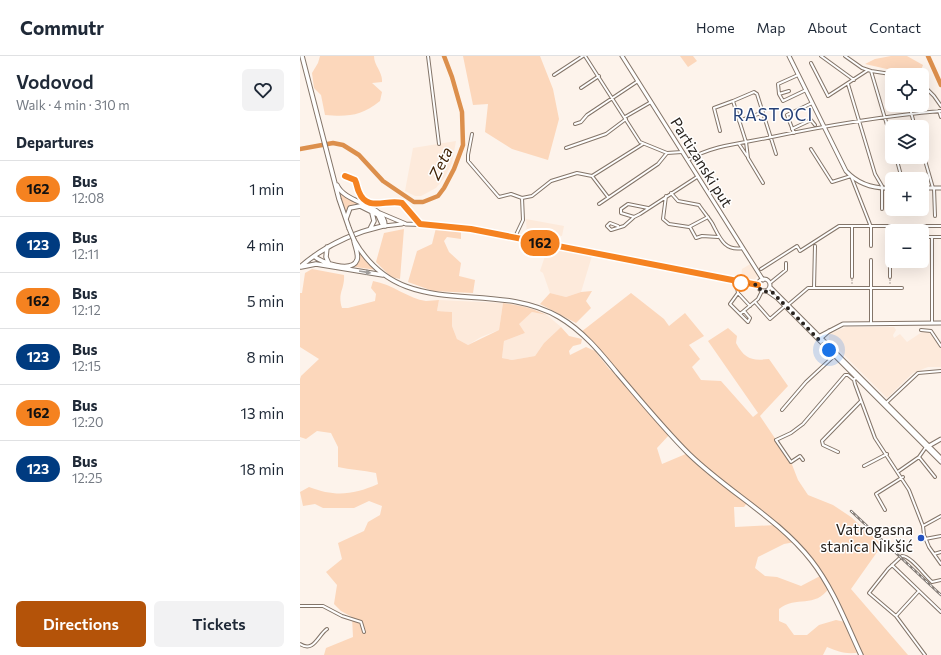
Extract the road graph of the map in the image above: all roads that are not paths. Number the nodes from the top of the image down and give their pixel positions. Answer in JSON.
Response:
{"nodes":[{"id":1,"x":302,"y":56,"type":"edge"},
{"id":2,"x":428,"y":56,"type":"edge"},
{"id":3,"x":584,"y":56,"type":"edge"},
{"id":4,"x":622,"y":56,"type":"edge"},
{"id":5,"x":789,"y":56,"type":"edge"},
{"id":6,"x":821,"y":56,"type":"edge"},
{"id":7,"x":845,"y":56,"type":"edge"},
{"id":8,"x":811,"y":63,"type":"dead end"},
{"id":9,"x":868,"y":70,"type":"junction"},
{"id":10,"x":872,"y":71,"type":"junction"},
{"id":11,"x":885,"y":73,"type":"edge"},
{"id":12,"x":554,"y":75,"type":"dead end"},
{"id":13,"x":799,"y":75,"type":"junction"},
{"id":14,"x":598,"y":76,"type":"junction"},
{"id":15,"x":855,"y":80,"type":"junction"},
{"id":16,"x":638,"y":81,"type":"junction"},
{"id":17,"x":848,"y":84,"type":"junction"},
{"id":18,"x":581,"y":88,"type":"dead end"},
{"id":19,"x":806,"y":90,"type":"junction"},
{"id":20,"x":789,"y":91,"type":"dead end"},
{"id":21,"x":929,"y":91,"type":"edge"},
{"id":22,"x":779,"y":94,"type":"junction"},
{"id":23,"x":612,"y":98,"type":"junction"},
{"id":24,"x":733,"y":101,"type":"junction"},
{"id":25,"x":651,"y":102,"type":"junction"},
{"id":26,"x":813,"y":103,"type":"junction"},
{"id":27,"x":941,"y":106,"type":"edge"},
{"id":28,"x":940,"y":111,"type":"edge"},
{"id":29,"x":763,"y":112,"type":"junction"},
{"id":30,"x":911,"y":112,"type":"edge"},
{"id":31,"x":912,"y":115,"type":"junction"},
{"id":32,"x":885,"y":117,"type":"junction"},
{"id":33,"x":941,"y":117,"type":"edge"},
{"id":34,"x":625,"y":118,"type":"junction"},
{"id":35,"x":886,"y":120,"type":"edge"},
{"id":36,"x":914,"y":120,"type":"edge"},
{"id":37,"x":739,"y":121,"type":"junction"},
{"id":38,"x":859,"y":121,"type":"junction"},
{"id":39,"x":575,"y":124,"type":"dead end"},
{"id":40,"x":814,"y":125,"type":"dead end"},
{"id":41,"x":825,"y":127,"type":"junction"},
{"id":42,"x":792,"y":129,"type":"junction"},
{"id":43,"x":720,"y":131,"type":"dead end"},
{"id":44,"x":794,"y":133,"type":"junction"},
{"id":45,"x":472,"y":134,"type":"dead end"},
{"id":46,"x":770,"y":137,"type":"junction"},
{"id":47,"x":746,"y":142,"type":"junction"},
{"id":48,"x":439,"y":144,"type":"dead end"},
{"id":49,"x":643,"y":144,"type":"junction"},
{"id":50,"x":739,"y":144,"type":"junction"},
{"id":51,"x":566,"y":148,"type":"dead end"},
{"id":52,"x":811,"y":150,"type":"dead end"},
{"id":53,"x":683,"y":152,"type":"junction"},
{"id":54,"x":667,"y":153,"type":"junction"},
{"id":55,"x":776,"y":154,"type":"dead end"},
{"id":56,"x":748,"y":158,"type":"junction"},
{"id":57,"x":688,"y":160,"type":"junction"},
{"id":58,"x":926,"y":164,"type":"edge"},
{"id":59,"x":332,"y":173,"type":"junction"},
{"id":60,"x":345,"y":176,"type":"dead end"},
{"id":61,"x":592,"y":176,"type":"junction"},
{"id":62,"x":698,"y":176,"type":"junction"},
{"id":63,"x":851,"y":176,"type":"junction"},
{"id":64,"x":763,"y":183,"type":"dead end"},
{"id":65,"x":882,"y":188,"type":"junction"},
{"id":66,"x":929,"y":188,"type":"edge"},
{"id":67,"x":933,"y":188,"type":"junction"},
{"id":68,"x":941,"y":188,"type":"edge"},
{"id":69,"x":671,"y":193,"type":"junction"},
{"id":70,"x":666,"y":196,"type":"junction"},
{"id":71,"x":608,"y":197,"type":"junction"},
{"id":72,"x":522,"y":198,"type":"junction"},
{"id":73,"x":599,"y":204,"type":"dead end"},
{"id":74,"x":648,"y":208,"type":"junction"},
{"id":75,"x":882,"y":209,"type":"dead end"},
{"id":76,"x":371,"y":211,"type":"junction"},
{"id":77,"x":380,"y":213,"type":"junction"},
{"id":78,"x":935,"y":216,"type":"dead end"},
{"id":79,"x":634,"y":217,"type":"junction"},
{"id":80,"x":708,"y":217,"type":"junction"},
{"id":81,"x":346,"y":222,"type":"junction"},
{"id":82,"x":406,"y":224,"type":"junction"},
{"id":83,"x":420,"y":224,"type":"junction"},
{"id":84,"x":384,"y":226,"type":"junction"},
{"id":85,"x":618,"y":226,"type":"junction"},
{"id":86,"x":852,"y":226,"type":"junction"},
{"id":87,"x":885,"y":226,"type":"edge"},
{"id":88,"x":929,"y":226,"type":"edge"},
{"id":89,"x":941,"y":226,"type":"edge"},
{"id":90,"x":690,"y":227,"type":"junction"},
{"id":91,"x":871,"y":227,"type":"junction"},
{"id":92,"x":369,"y":230,"type":"junction"},
{"id":93,"x":718,"y":237,"type":"junction"},
{"id":94,"x":932,"y":237,"type":"joint"},
{"id":95,"x":941,"y":237,"type":"edge"},
{"id":96,"x":514,"y":238,"type":"junction"},
{"id":97,"x":354,"y":240,"type":"junction"},
{"id":98,"x":815,"y":246,"type":"dead end"},
{"id":99,"x":871,"y":246,"type":"dead end"},
{"id":100,"x":327,"y":247,"type":"junction"},
{"id":101,"x":744,"y":248,"type":"junction"},
{"id":102,"x":314,"y":256,"type":"junction"},
{"id":103,"x":871,"y":260,"type":"dead end"},
{"id":104,"x":786,"y":263,"type":"dead end"},
{"id":105,"x":316,"y":264,"type":"junction"},
{"id":106,"x":329,"y":264,"type":"junction"},
{"id":107,"x":300,"y":267,"type":"edge"},
{"id":108,"x":890,"y":268,"type":"edge"},
{"id":109,"x":761,"y":269,"type":"dead end"},
{"id":110,"x":386,"y":276,"type":"junction"},
{"id":111,"x":852,"y":277,"type":"tunnel mouth"},
{"id":112,"x":890,"y":277,"type":"tunnel mouth"},
{"id":113,"x":763,"y":280,"type":"junction"},
{"id":114,"x":736,"y":282,"type":"junction"},
{"id":115,"x":852,"y":284,"type":"tunnel mouth"},
{"id":116,"x":890,"y":284,"type":"tunnel mouth"},
{"id":117,"x":758,"y":285,"type":"junction"},
{"id":118,"x":770,"y":285,"type":"junction"},
{"id":119,"x":814,"y":288,"type":"junction"},
{"id":120,"x":902,"y":288,"type":"dead end"},
{"id":121,"x":852,"y":289,"type":"junction"},
{"id":122,"x":871,"y":289,"type":"junction"},
{"id":123,"x":890,"y":289,"type":"junction"},
{"id":124,"x":762,"y":291,"type":"junction"},
{"id":125,"x":767,"y":291,"type":"junction"},
{"id":126,"x":738,"y":294,"type":"junction"},
{"id":127,"x":755,"y":302,"type":"junction"},
{"id":128,"x":787,"y":305,"type":"junction"},
{"id":129,"x":750,"y":306,"type":"junction"},
{"id":130,"x":744,"y":311,"type":"junction"},
{"id":131,"x":740,"y":315,"type":"junction"},
{"id":132,"x":932,"y":323,"type":"junction"},
{"id":133,"x":941,"y":323,"type":"edge"},
{"id":134,"x":871,"y":324,"type":"junction"},
{"id":135,"x":830,"y":329,"type":"junction"},
{"id":136,"x":921,"y":330,"type":"dead end"},
{"id":137,"x":827,"y":334,"type":"junction"},
{"id":138,"x":819,"y":338,"type":"junction"},
{"id":139,"x":825,"y":342,"type":"junction"},
{"id":140,"x":941,"y":346,"type":"edge"},
{"id":141,"x":834,"y":356,"type":"junction"},
{"id":142,"x":941,"y":371,"type":"edge"},
{"id":143,"x":856,"y":377,"type":"junction"},
{"id":144,"x":861,"y":401,"type":"junction"},
{"id":145,"x":885,"y":404,"type":"junction"},
{"id":146,"x":782,"y":410,"type":"dead end"},
{"id":147,"x":941,"y":439,"type":"edge"},
{"id":148,"x":927,"y":446,"type":"junction"},
{"id":149,"x":838,"y":452,"type":"dead end"},
{"id":150,"x":887,"y":454,"type":"junction"},
{"id":151,"x":919,"y":457,"type":"junction"},
{"id":152,"x":941,"y":458,"type":"edge"},
{"id":153,"x":803,"y":460,"type":"dead end"},
{"id":154,"x":941,"y":462,"type":"edge"},
{"id":155,"x":864,"y":466,"type":"dead end"},
{"id":156,"x":898,"y":471,"type":"junction"},
{"id":157,"x":903,"y":477,"type":"junction"},
{"id":158,"x":935,"y":477,"type":"dead end"},
{"id":159,"x":885,"y":510,"type":"dead end"},
{"id":160,"x":941,"y":516,"type":"edge"},
{"id":161,"x":924,"y":526,"type":"junction"},
{"id":162,"x":941,"y":536,"type":"edge"},
{"id":163,"x":925,"y":538,"type":"junction"},
{"id":164,"x":941,"y":552,"type":"edge"},
{"id":165,"x":934,"y":554,"type":"junction"},
{"id":166,"x":941,"y":564,"type":"edge"},
{"id":167,"x":892,"y":565,"type":"junction"},
{"id":168,"x":941,"y":580,"type":"edge"},
{"id":169,"x":918,"y":592,"type":"junction"},
{"id":170,"x":300,"y":606,"type":"edge"},
{"id":171,"x":941,"y":612,"type":"edge"},
{"id":172,"x":896,"y":616,"type":"junction"},
{"id":173,"x":327,"y":629,"type":"dead end"},
{"id":174,"x":364,"y":632,"type":"dead end"},
{"id":175,"x":300,"y":644,"type":"edge"},
{"id":176,"x":861,"y":655,"type":"edge"},
{"id":177,"x":925,"y":655,"type":"edge"}],
"edges":[{"from":1,"to":59,"type":"main road"},
{"from":2,"to":48,"type":"street"},
{"from":3,"to":12,"type":"street"},
{"from":3,"to":14,"type":"street"},
{"from":4,"to":16,"type":"main road","name":"Partizanski put"},
{"from":5,"to":13,"type":"main road"},
{"from":6,"to":15,"type":"street"},
{"from":7,"to":9,"type":"street"},
{"from":8,"to":17,"type":"street"},
{"from":9,"to":10,"type":"street"},
{"from":9,"to":15,"type":"street"},
{"from":10,"to":11,"type":"street"},
{"from":10,"to":32,"type":"street"},
{"from":13,"to":19,"type":"main road"},
{"from":13,"to":22,"type":"street"},
{"from":14,"to":18,"type":"street"},
{"from":14,"to":23,"type":"street"},
{"from":15,"to":17,"type":"street"},
{"from":16,"to":23,"type":"street"},
{"from":16,"to":25,"type":"main road","name":"Partizanski put"},
{"from":17,"to":38,"type":"street"},
{"from":19,"to":22,"type":"street"},
{"from":19,"to":26,"type":"main road"},
{"from":20,"to":22,"type":"street"},
{"from":21,"to":27,"type":"street"},
{"from":23,"to":34,"type":"street"},
{"from":23,"to":39,"type":"street"},
{"from":24,"to":29,"type":"street"},
{"from":24,"to":37,"type":"street"},
{"from":24,"to":43,"type":"street"},
{"from":25,"to":34,"type":"street"},
{"from":25,"to":53,"type":"main road","name":"Partizanski put"},
{"from":26,"to":41,"type":"main road"},
{"from":26,"to":42,"type":"street"},
{"from":28,"to":31,"type":"street"},
{"from":28,"to":33,"type":"street"},
{"from":29,"to":37,"type":"street"},
{"from":29,"to":46,"type":"street"},
{"from":30,"to":31,"type":"street"},
{"from":31,"to":32,"type":"street"},
{"from":31,"to":36,"type":"street"},
{"from":32,"to":35,"type":"street"},
{"from":32,"to":38,"type":"street"},
{"from":34,"to":49,"type":"street"},
{"from":34,"to":51,"type":"street"},
{"from":37,"to":47,"type":"street"},
{"from":38,"to":41,"type":"street"},
{"from":38,"to":65,"type":"street"},
{"from":40,"to":42,"type":"street"},
{"from":41,"to":44,"type":"street"},
{"from":41,"to":63,"type":"main road"},
{"from":42,"to":44,"type":"street"},
{"from":44,"to":46,"type":"street"},
{"from":45,"to":72,"type":"street"},
{"from":46,"to":47,"type":"street"},
{"from":46,"to":55,"type":"street"},
{"from":47,"to":50,"type":"street"},
{"from":47,"to":56,"type":"street"},
{"from":49,"to":54,"type":"street"},
{"from":49,"to":61,"type":"street"},
{"from":50,"to":56,"type":"street"},
{"from":50,"to":57,"type":"street"},
{"from":52,"to":63,"type":"street"},
{"from":53,"to":54,"type":"street"},
{"from":53,"to":57,"type":"main road","name":"Partizanski put"},
{"from":54,"to":71,"type":"street"},
{"from":56,"to":64,"type":"street"},
{"from":57,"to":62,"type":"main road","name":"Partizanski put"},
{"from":58,"to":67,"type":"street"},
{"from":59,"to":77,"type":"main road"},
{"from":59,"to":81,"type":"main road"},
{"from":60,"to":83,"type":"street"},
{"from":61,"to":71,"type":"street"},
{"from":61,"to":72,"type":"street"},
{"from":62,"to":69,"type":"street"},
{"from":62,"to":101,"type":"main road","name":"Partizanski put"},
{"from":63,"to":65,"type":"main road"},
{"from":63,"to":91,"type":"street"},
{"from":65,"to":75,"type":"street"},
{"from":66,"to":67,"type":"main road"},
{"from":67,"to":68,"type":"main road"},
{"from":67,"to":78,"type":"street"},
{"from":69,"to":70,"type":"street"},
{"from":69,"to":80,"type":"street"},
{"from":70,"to":74,"type":"street"},
{"from":70,"to":90,"type":"street"},
{"from":71,"to":73,"type":"street"},
{"from":72,"to":96,"type":"street"},
{"from":74,"to":79,"type":"street"},
{"from":74,"to":79,"type":"street"},
{"from":76,"to":81,"type":"main road"},
{"from":76,"to":84,"type":"main road"},
{"from":76,"to":92,"type":"main road"},
{"from":77,"to":82,"type":"main road"},
{"from":77,"to":84,"type":"main road"},
{"from":79,"to":85,"type":"street"},
{"from":80,"to":90,"type":"street"},
{"from":80,"to":93,"type":"street"},
{"from":81,"to":97,"type":"main road","bridge":true},
{"from":82,"to":83,"type":"main road"},
{"from":82,"to":84,"type":"main road"},
{"from":83,"to":96,"type":"main road"},
{"from":84,"to":92,"type":"main road"},
{"from":85,"to":85,"type":"street"},
{"from":86,"to":91,"type":"street"},
{"from":86,"to":109,"type":"street"},
{"from":86,"to":111,"type":"street"},
{"from":87,"to":91,"type":"street"},
{"from":88,"to":89,"type":"street"},
{"from":90,"to":93,"type":"street"},
{"from":91,"to":99,"type":"street"},
{"from":92,"to":100,"type":"main road"},
{"from":93,"to":101,"type":"street"},
{"from":94,"to":95,"type":"street"},
{"from":94,"to":132,"type":"street"},
{"from":96,"to":114,"type":"main road"},
{"from":97,"to":106,"type":"main road"},
{"from":97,"to":110,"type":"main road"},
{"from":98,"to":119,"type":"street"},
{"from":100,"to":102,"type":"main road"},
{"from":100,"to":106,"type":"main road"},
{"from":101,"to":113,"type":"main road","name":"Partizanski put"},
{"from":102,"to":105,"type":"main road"},
{"from":102,"to":106,"type":"main road"},
{"from":102,"to":107,"type":"main road"},
{"from":103,"to":122,"type":"street"},
{"from":104,"to":118,"type":"street"},
{"from":105,"to":107,"type":"main road"},
{"from":105,"to":110,"type":"main road","one_way":true},
{"from":108,"to":112,"type":"street"},
{"from":110,"to":176,"type":"main road"},
{"from":113,"to":117,"type":"main road"},
{"from":113,"to":118,"type":"main road"},
{"from":114,"to":117,"type":"main road"},
{"from":114,"to":126,"type":"street"},
{"from":115,"to":121,"type":"street"},
{"from":116,"to":123,"type":"street"},
{"from":117,"to":124,"type":"main road"},
{"from":118,"to":125,"type":"main road"},
{"from":118,"to":128,"type":"main road"},
{"from":119,"to":121,"type":"street"},
{"from":119,"to":128,"type":"street"},
{"from":120,"to":123,"type":"street"},
{"from":121,"to":122,"type":"street"},
{"from":122,"to":123,"type":"street"},
{"from":122,"to":134,"type":"street"},
{"from":124,"to":125,"type":"main road"},
{"from":124,"to":127,"type":"street"},
{"from":125,"to":128,"type":"main road"},
{"from":126,"to":129,"type":"street"},
{"from":126,"to":131,"type":"street"},
{"from":127,"to":128,"type":"street"},
{"from":127,"to":129,"type":"street"},
{"from":128,"to":138,"type":"main road"},
{"from":129,"to":130,"type":"street"},
{"from":130,"to":131,"type":"street"},
{"from":130,"to":131,"type":"street"},
{"from":132,"to":133,"type":"main road"},
{"from":132,"to":134,"type":"main road"},
{"from":134,"to":135,"type":"main road"},
{"from":135,"to":137,"type":"main road"},
{"from":135,"to":138,"type":"main road"},
{"from":136,"to":140,"type":"street"},
{"from":137,"to":138,"type":"main road"},
{"from":137,"to":139,"type":"main road"},
{"from":138,"to":139,"type":"main road"},
{"from":138,"to":141,"type":"main road"},
{"from":139,"to":143,"type":"main road"},
{"from":141,"to":143,"type":"main road"},
{"from":141,"to":146,"type":"street"},
{"from":142,"to":145,"type":"street"},
{"from":143,"to":144,"type":"street"},
{"from":143,"to":145,"type":"main road"},
{"from":143,"to":153,"type":"street"},
{"from":144,"to":149,"type":"street"},
{"from":144,"to":150,"type":"street"},
{"from":145,"to":148,"type":"main road"},
{"from":147,"to":148,"type":"main road"},
{"from":148,"to":151,"type":"street"},
{"from":148,"to":152,"type":"main road"},
{"from":148,"to":154,"type":"main road"},
{"from":150,"to":155,"type":"street"},
{"from":150,"to":156,"type":"street"},
{"from":151,"to":156,"type":"street"},
{"from":151,"to":158,"type":"street"},
{"from":156,"to":157,"type":"street"},
{"from":157,"to":159,"type":"street"},
{"from":157,"to":161,"type":"street"},
{"from":160,"to":161,"type":"street"},
{"from":161,"to":163,"type":"street"},
{"from":162,"to":163,"type":"street"},
{"from":163,"to":165,"type":"street"},
{"from":164,"to":165,"type":"street"},
{"from":165,"to":166,"type":"street"},
{"from":167,"to":168,"type":"street"},
{"from":167,"to":169,"type":"street"},
{"from":167,"to":172,"type":"street"},
{"from":169,"to":171,"type":"street"},
{"from":169,"to":172,"type":"street"},
{"from":170,"to":174,"type":"street"},
{"from":172,"to":177,"type":"street"},
{"from":173,"to":175,"type":"street"}]}
